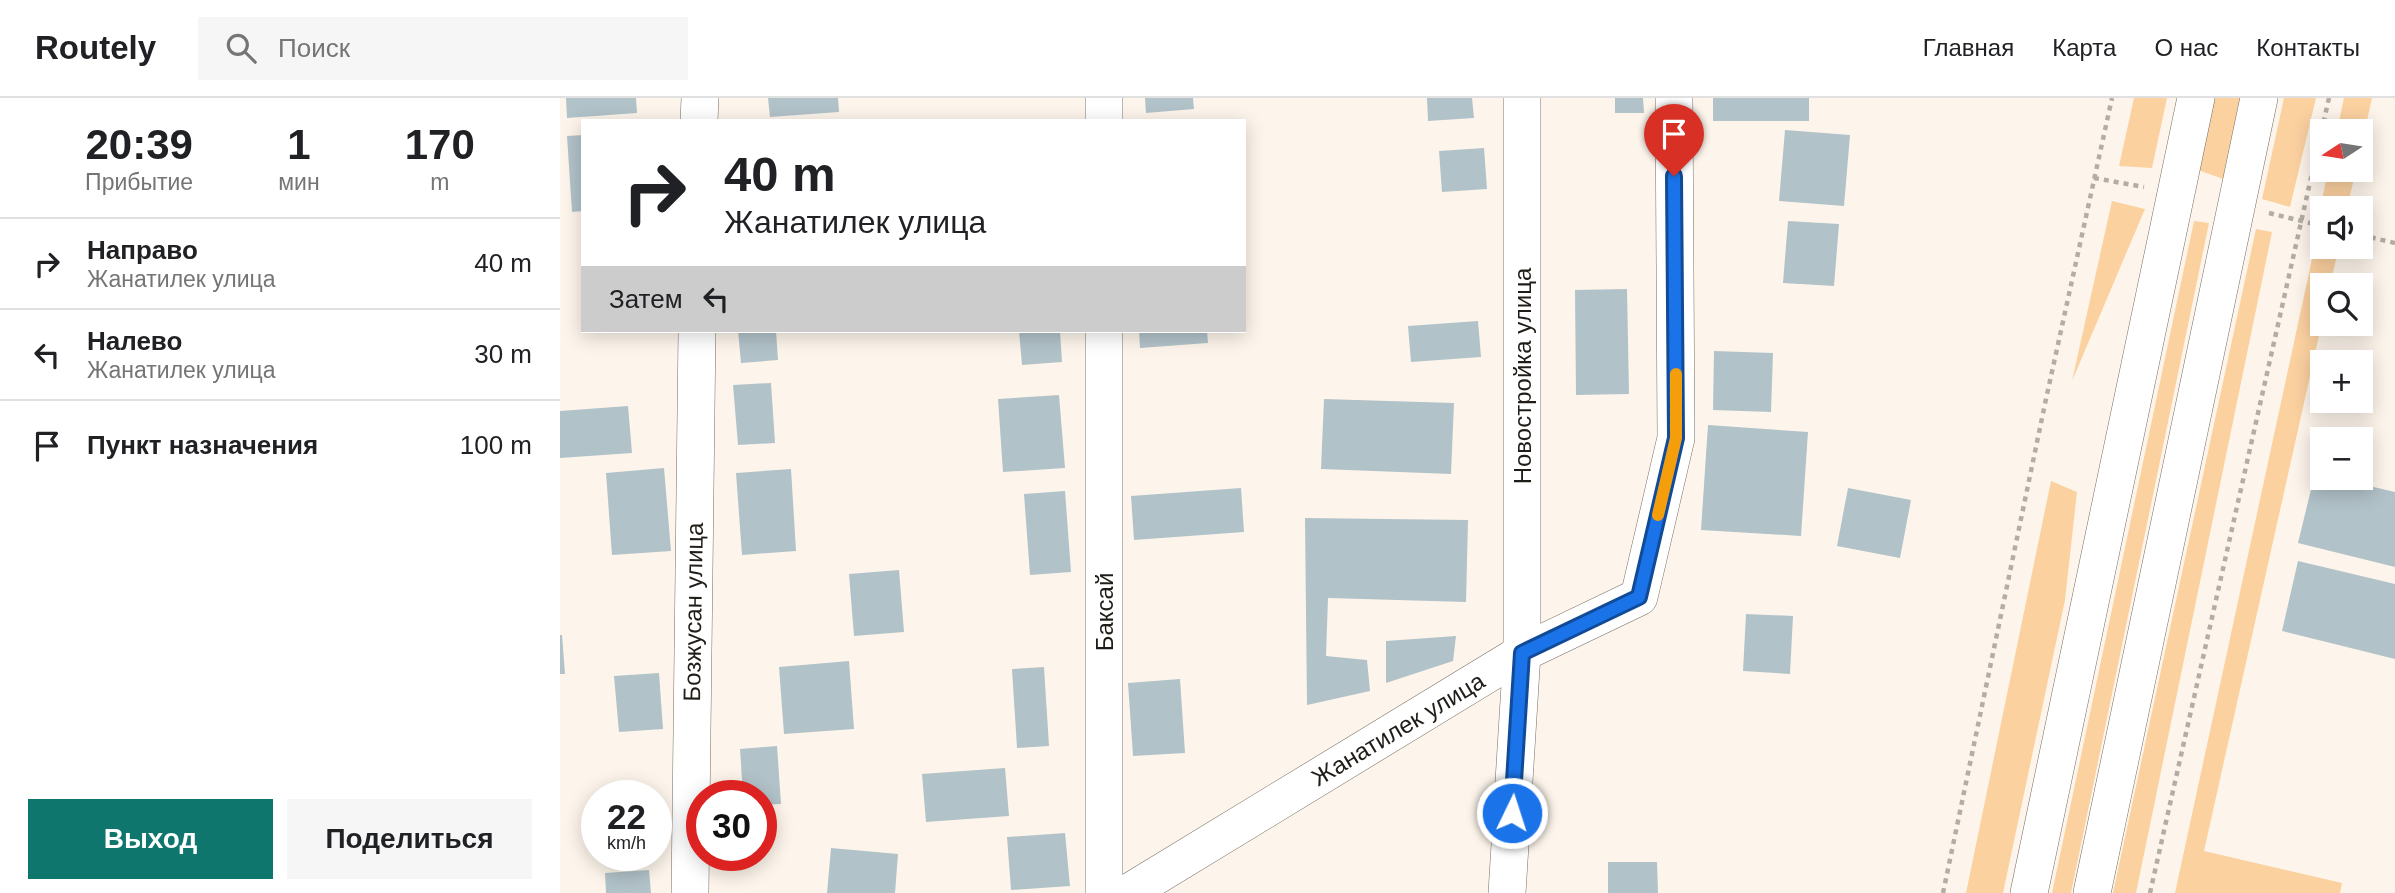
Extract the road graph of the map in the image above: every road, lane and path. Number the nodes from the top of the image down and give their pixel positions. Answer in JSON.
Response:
{"nodes":[{"id":1,"x":700,"y":98,"type":"edge"},
{"id":2,"x":1104,"y":98,"type":"edge"},
{"id":3,"x":1522,"y":98,"type":"edge"},
{"id":4,"x":1674,"y":98,"type":"edge"},
{"id":5,"x":2112,"y":98,"type":"edge"},
{"id":6,"x":2196,"y":98,"type":"edge"},
{"id":7,"x":2259,"y":98,"type":"edge"},
{"id":8,"x":2329,"y":98,"type":"edge"},
{"id":9,"x":699,"y":119,"type":"edge"},
{"id":10,"x":1104,"y":119,"type":"edge"},
{"id":11,"x":2302,"y":221,"type":"junction"},
{"id":12,"x":2310,"y":223,"type":"edge"},
{"id":13,"x":2373,"y":238,"type":"edge"},
{"id":14,"x":2395,"y":243,"type":"edge"},
{"id":15,"x":697,"y":333,"type":"edge"},
{"id":16,"x":1104,"y":333,"type":"edge"},
{"id":17,"x":1522,"y":653,"type":"junction"},
{"id":18,"x":690,"y":893,"type":"edge"},
{"id":19,"x":1104,"y":893,"type":"edge"},
{"id":20,"x":1128,"y":893,"type":"edge"},
{"id":21,"x":1507,"y":893,"type":"edge"},
{"id":22,"x":1943,"y":893,"type":"edge"},
{"id":23,"x":2029,"y":893,"type":"edge"},
{"id":24,"x":2092,"y":893,"type":"edge"},
{"id":25,"x":2150,"y":893,"type":"edge"}],
"edges":[{"from":1,"to":9,"type":"street"},
{"from":2,"to":10,"type":"street"},
{"from":3,"to":17,"type":"street","name":"Новостройка улица"},
{"from":4,"to":17,"type":"street","name":"Жанатилек улица"},
{"from":5,"to":22,"type":"path"},
{"from":6,"to":23,"type":"street"},
{"from":7,"to":24,"type":"street"},
{"from":8,"to":11,"type":"path"},
{"from":11,"to":12,"type":"path"},
{"from":11,"to":25,"type":"path"},
{"from":13,"to":14,"type":"path"},
{"from":15,"to":18,"type":"street","name":"Бозжусан улица"},
{"from":16,"to":19,"type":"street","name":"Баксай"},
{"from":17,"to":20,"type":"street","name":"Жанатилек улица"},
{"from":17,"to":21,"type":"street","name":"Новостройка улица"}]}
